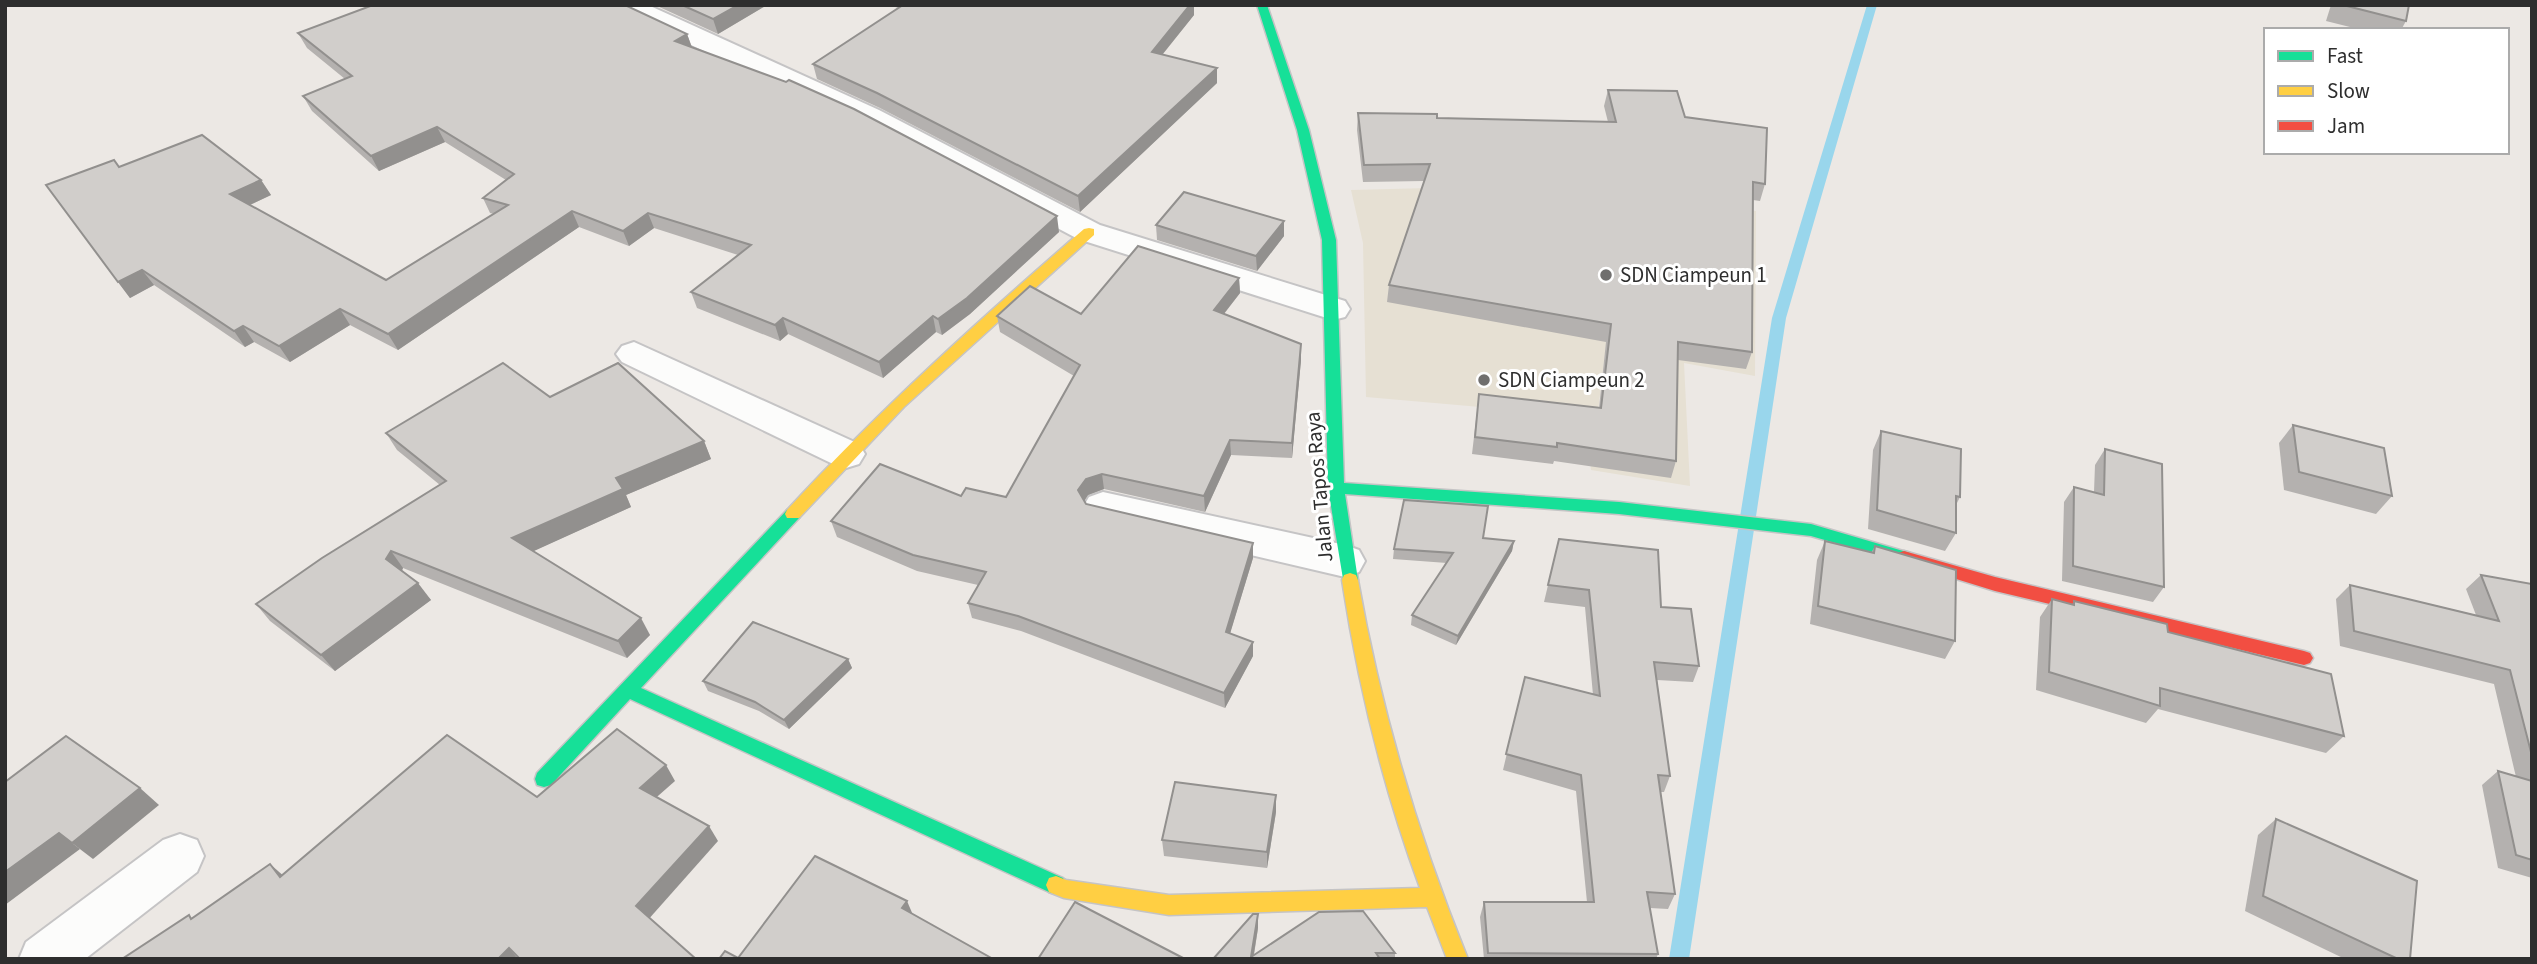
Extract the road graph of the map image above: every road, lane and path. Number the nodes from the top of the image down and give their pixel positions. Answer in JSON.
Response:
{"nodes":[{"id":1,"x":626,"y":5,"type":"edge"},
{"id":2,"x":1262,"y":5,"type":"edge"},
{"id":3,"x":1089,"y":232,"type":"junction"},
{"id":4,"x":1332,"y":309,"type":"junction"},
{"id":5,"x":634,"y":354,"type":"dead end"},
{"id":6,"x":846,"y":454,"type":"junction"},
{"id":7,"x":1336,"y":488,"type":"junction"},
{"id":8,"x":1103,"y":507,"type":"edge"},
{"id":9,"x":1345,"y":561,"type":"junction"},
{"id":10,"x":2304,"y":658,"type":"dead end"},
{"id":11,"x":628,"y":690,"type":"junction"},
{"id":12,"x":544,"y":779,"type":"dead end"},
{"id":13,"x":180,"y":856,"type":"dead end"},
{"id":14,"x":1432,"y":897,"type":"junction"},
{"id":15,"x":44,"y":959,"type":"edge"},
{"id":16,"x":1458,"y":959,"type":"edge"}],
"edges":[{"from":1,"to":3,"type":"street"},
{"from":2,"to":4,"type":"street","name":"Jalan Tapos Raya"},
{"from":3,"to":4,"type":"street"},
{"from":3,"to":6,"type":"street"},
{"from":4,"to":7,"type":"street","name":"Jalan Tapos Raya"},
{"from":5,"to":6,"type":"street"},
{"from":6,"to":11,"type":"street"},
{"from":7,"to":9,"type":"street","name":"Jalan Tapos Raya"},
{"from":7,"to":10,"type":"street"},
{"from":8,"to":9,"type":"street"},
{"from":9,"to":14,"type":"street","name":"Jalan Tapos Raya"},
{"from":11,"to":12,"type":"street"},
{"from":11,"to":14,"type":"street"},
{"from":13,"to":15,"type":"street"},
{"from":14,"to":16,"type":"street","name":"Jalan Tapos Raya"}]}
